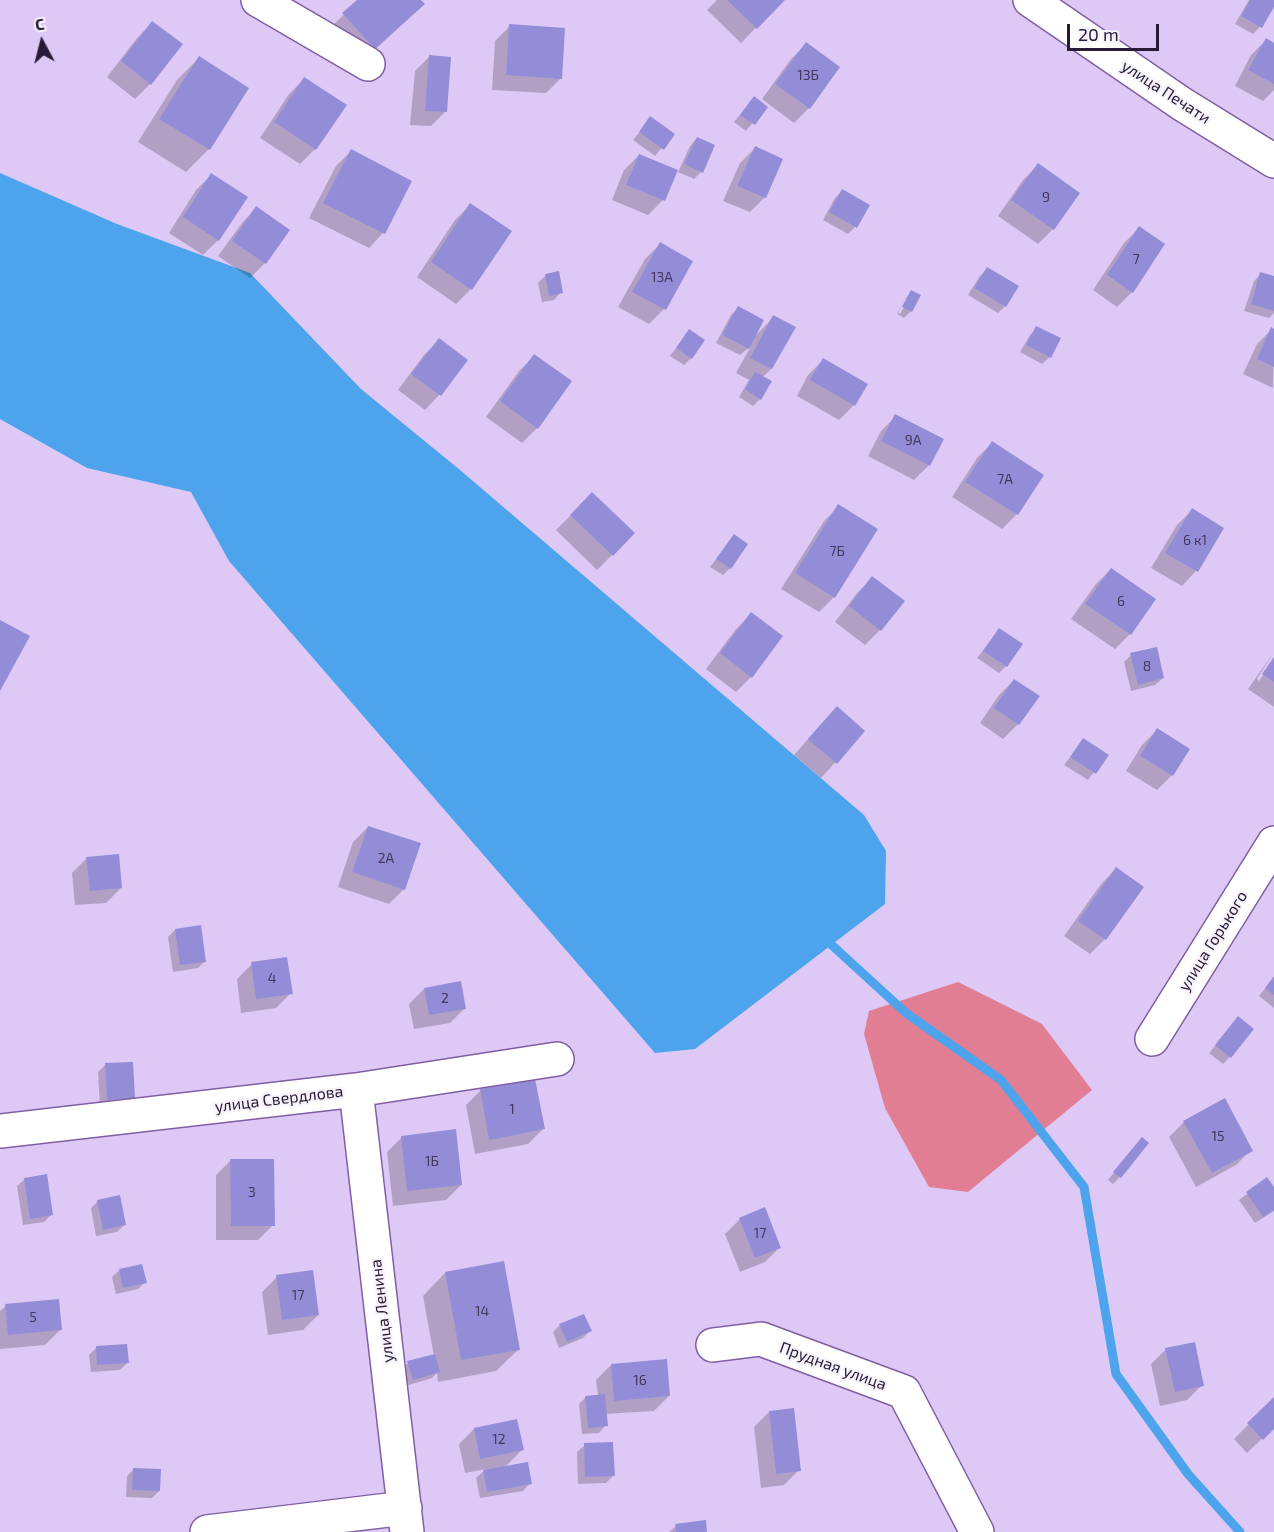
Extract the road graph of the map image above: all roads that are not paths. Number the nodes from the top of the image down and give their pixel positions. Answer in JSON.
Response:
{"nodes":[{"id":1,"x":258,"y":0,"type":"edge"},
{"id":2,"x":1030,"y":0,"type":"edge"},
{"id":3,"x":368,"y":64,"type":"dead end"},
{"id":4,"x":1274,"y":160,"type":"edge"},
{"id":5,"x":1274,"y":843,"type":"edge"},
{"id":6,"x":1152,"y":1038,"type":"dead end"},
{"id":7,"x":557,"y":1059,"type":"dead end"},
{"id":8,"x":356,"y":1090,"type":"junction"},
{"id":9,"x":0,"y":1131,"type":"edge"},
{"id":10,"x":713,"y":1345,"type":"dead end"},
{"id":11,"x":406,"y":1520,"type":"edge"},
{"id":12,"x":207,"y":1532,"type":"edge"},
{"id":13,"x":976,"y":1532,"type":"edge"}],
"edges":[{"from":1,"to":3,"type":"street"},
{"from":2,"to":4,"type":"street","name":"улица Печати"},
{"from":5,"to":6,"type":"street","name":"улица Горького"},
{"from":7,"to":8,"type":"street","name":"улица Свердлова"},
{"from":8,"to":9,"type":"street","name":"улица Свердлова"},
{"from":8,"to":11,"type":"street","name":"улица Ленина"},
{"from":10,"to":13,"type":"street","name":"Прудная улица"},
{"from":11,"to":12,"type":"street"}]}
